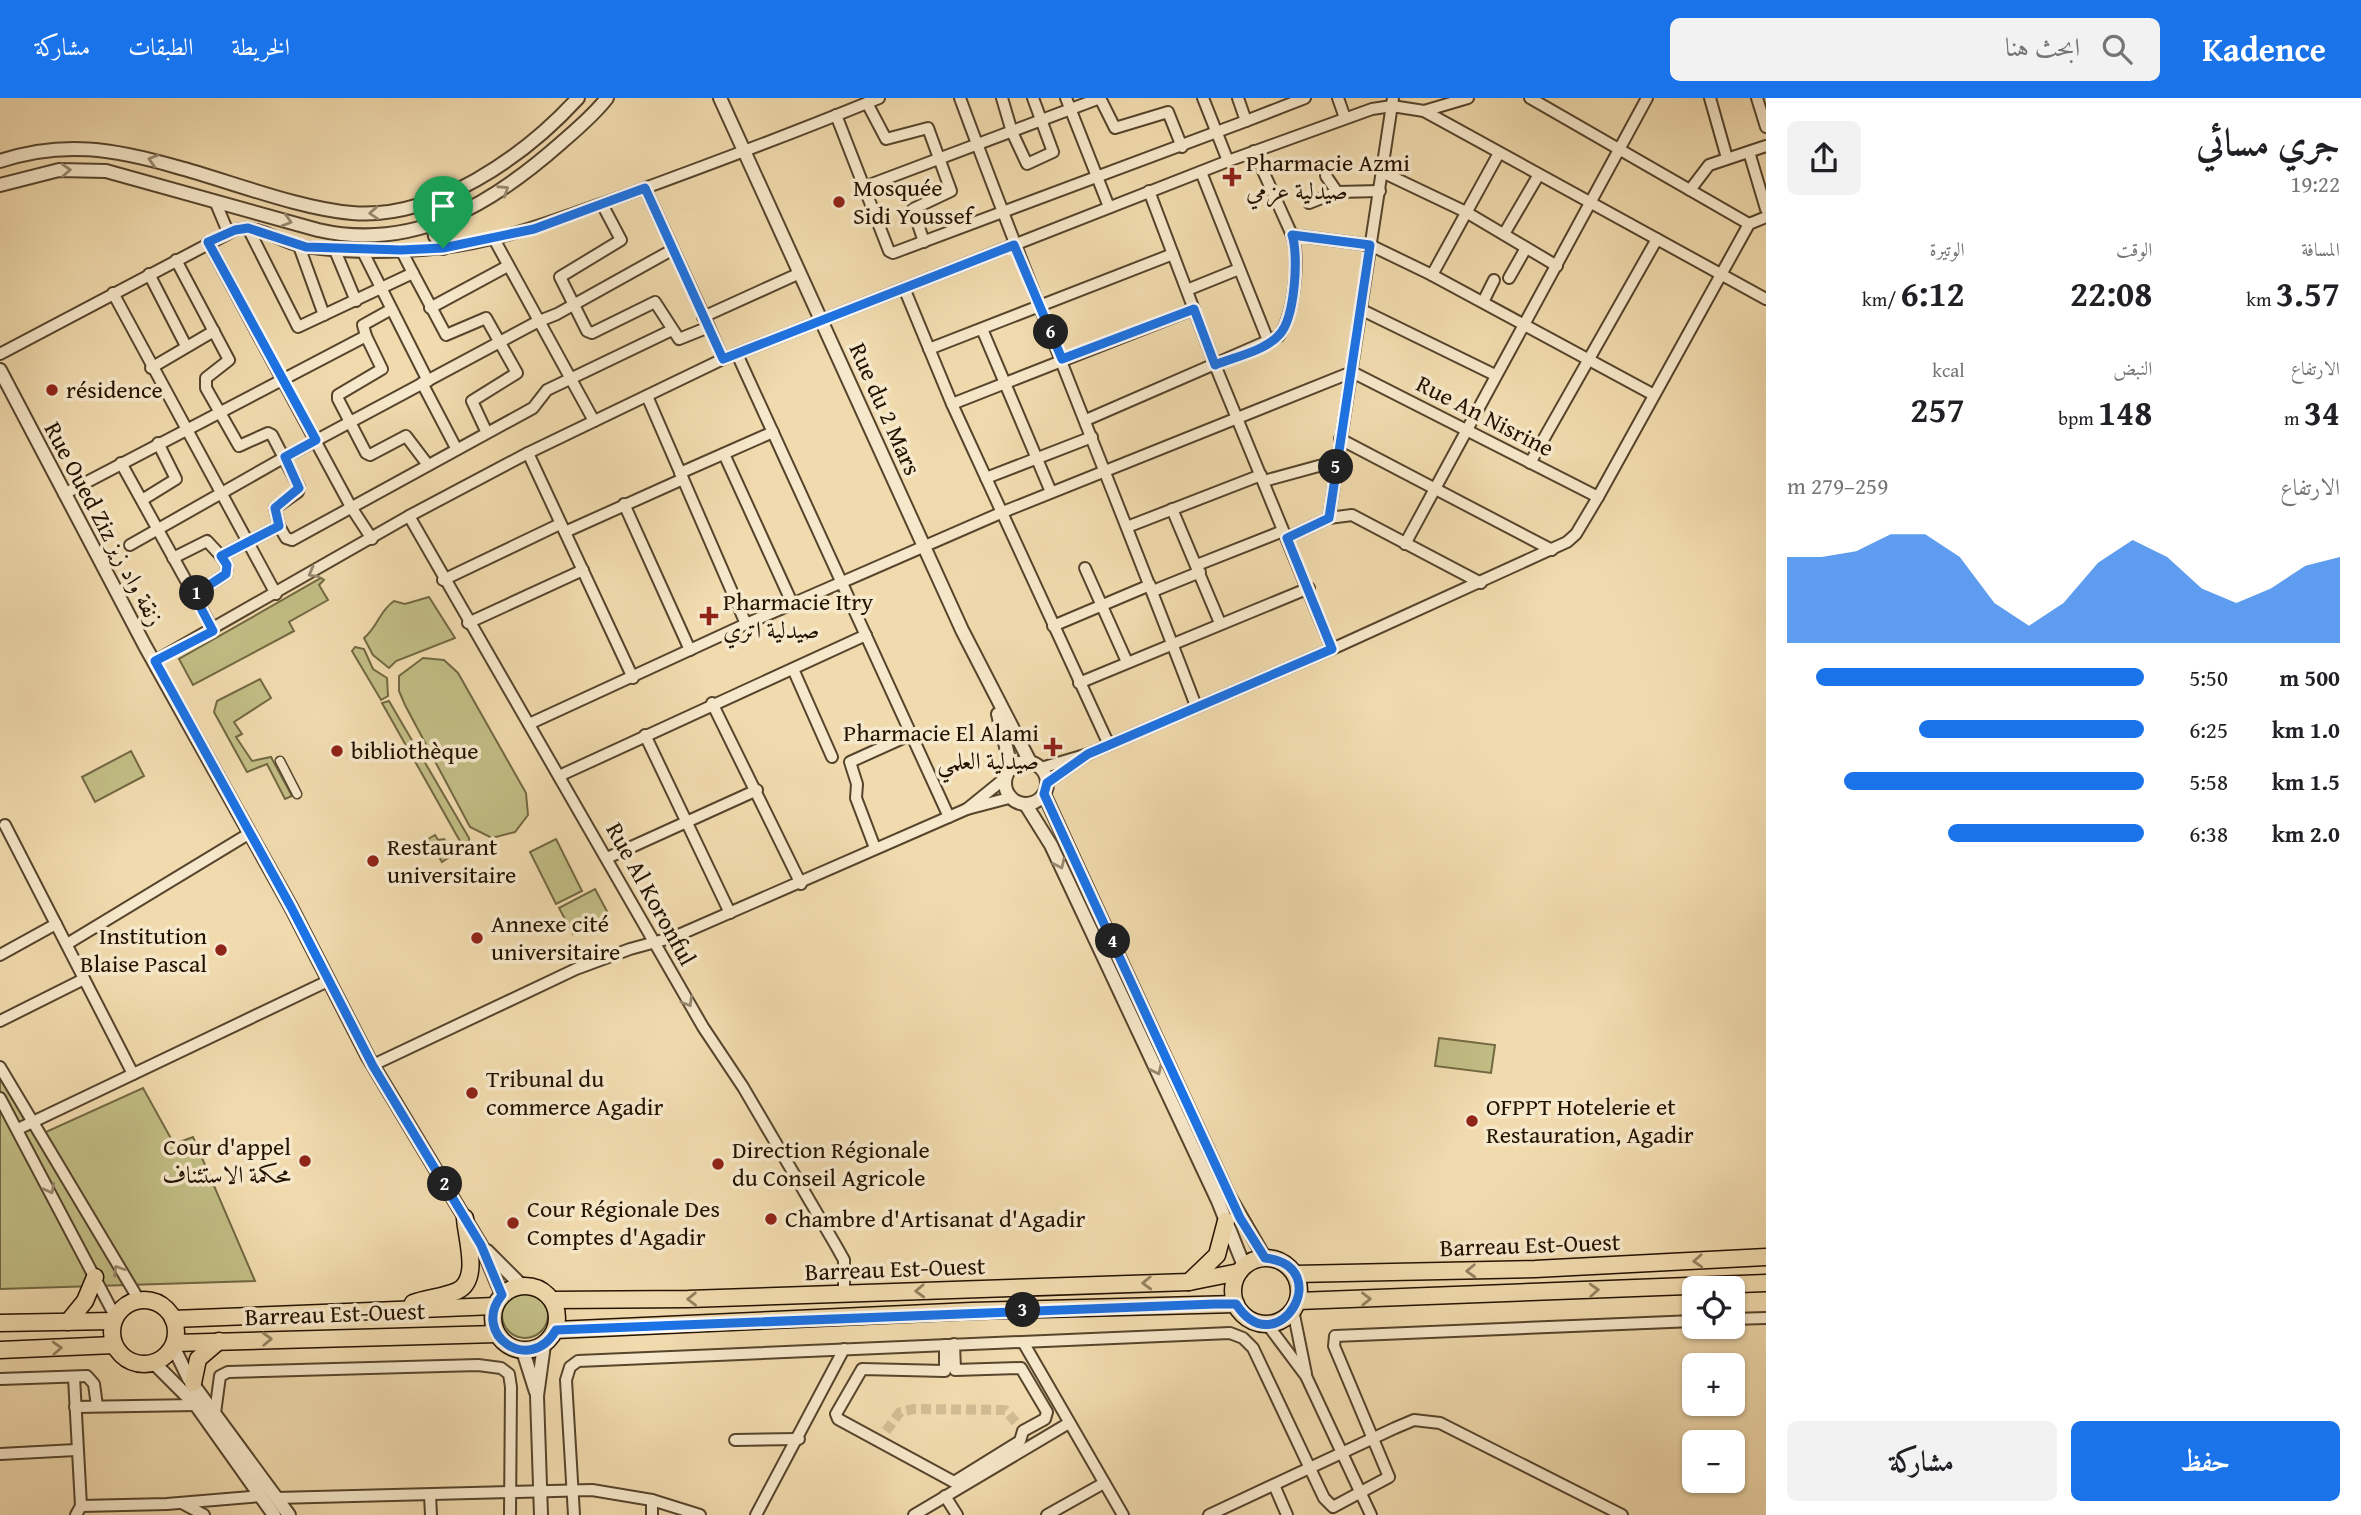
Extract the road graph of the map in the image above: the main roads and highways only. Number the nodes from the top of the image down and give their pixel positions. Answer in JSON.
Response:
{"nodes":[{"id":1,"x":465,"y":1218,"type":"road end"},
{"id":2,"x":1226,"y":1221,"type":"road end"},
{"id":3,"x":1766,"y":1257,"type":"edge"},
{"id":4,"x":1241,"y":1269,"type":"junction"},
{"id":5,"x":1295,"y":1274,"type":"junction"},
{"id":6,"x":95,"y":1277,"type":"road end"},
{"id":7,"x":1189,"y":1282,"type":"junction"},
{"id":8,"x":1766,"y":1283,"type":"edge"},
{"id":9,"x":499,"y":1300,"type":"junction"},
{"id":10,"x":553,"y":1300,"type":"junction"},
{"id":11,"x":1236,"y":1304,"type":"junction"},
{"id":12,"x":1296,"y":1306,"type":"junction"},
{"id":13,"x":396,"y":1310,"type":"junction"},
{"id":14,"x":114,"y":1318,"type":"junction"},
{"id":15,"x":173,"y":1318,"type":"junction"},
{"id":16,"x":68,"y":1322,"type":"junction"},
{"id":17,"x":0,"y":1323,"type":"edge"},
{"id":18,"x":556,"y":1330,"type":"junction"},
{"id":19,"x":497,"y":1334,"type":"junction"},
{"id":20,"x":219,"y":1341,"type":"junction"},
{"id":21,"x":174,"y":1344,"type":"junction"},
{"id":22,"x":114,"y":1345,"type":"junction"},
{"id":23,"x":0,"y":1350,"type":"edge"},
{"id":24,"x":193,"y":1383,"type":"road end"}],
"edges":[{"from":1,"to":13,"type":"main road"},
{"from":2,"to":7,"type":"main road"},
{"from":3,"to":5,"type":"main road","name":"Barreau Est-Ouest","one_way":true},
{"from":4,"to":5,"type":"main road"},
{"from":4,"to":7,"type":"main road","name":"Barreau Est-Ouest"},
{"from":4,"to":11,"type":"main road"},
{"from":5,"to":12,"type":"main road"},
{"from":6,"to":16,"type":"main road"},
{"from":7,"to":10,"type":"main road","name":"Barreau Est-Ouest","one_way":true},
{"from":12,"to":8,"type":"main road","name":"Barreau Est-Ouest","one_way":true},
{"from":9,"to":10,"type":"main road"},
{"from":9,"to":13,"type":"main road","name":"Barreau Est-Ouest"},
{"from":9,"to":19,"type":"main road"},
{"from":10,"to":18,"type":"main road"},
{"from":11,"to":12,"type":"main road"},
{"from":11,"to":18,"type":"main road","name":"Barreau Est-Ouest"},
{"from":13,"to":15,"type":"main road","name":"Barreau Est-Ouest"},
{"from":14,"to":15,"type":"main road"},
{"from":14,"to":16,"type":"main road"},
{"from":14,"to":22,"type":"main road"},
{"from":15,"to":21,"type":"main road"},
{"from":16,"to":17,"type":"main road"},
{"from":18,"to":19,"type":"main road"},
{"from":20,"to":19,"type":"main road","name":"Barreau Est-Ouest","one_way":true},
{"from":20,"to":21,"type":"main road","name":"Barreau Est-Ouest"},
{"from":20,"to":24,"type":"main road"},
{"from":21,"to":22,"type":"main road"},
{"from":23,"to":22,"type":"main road","one_way":true}]}
